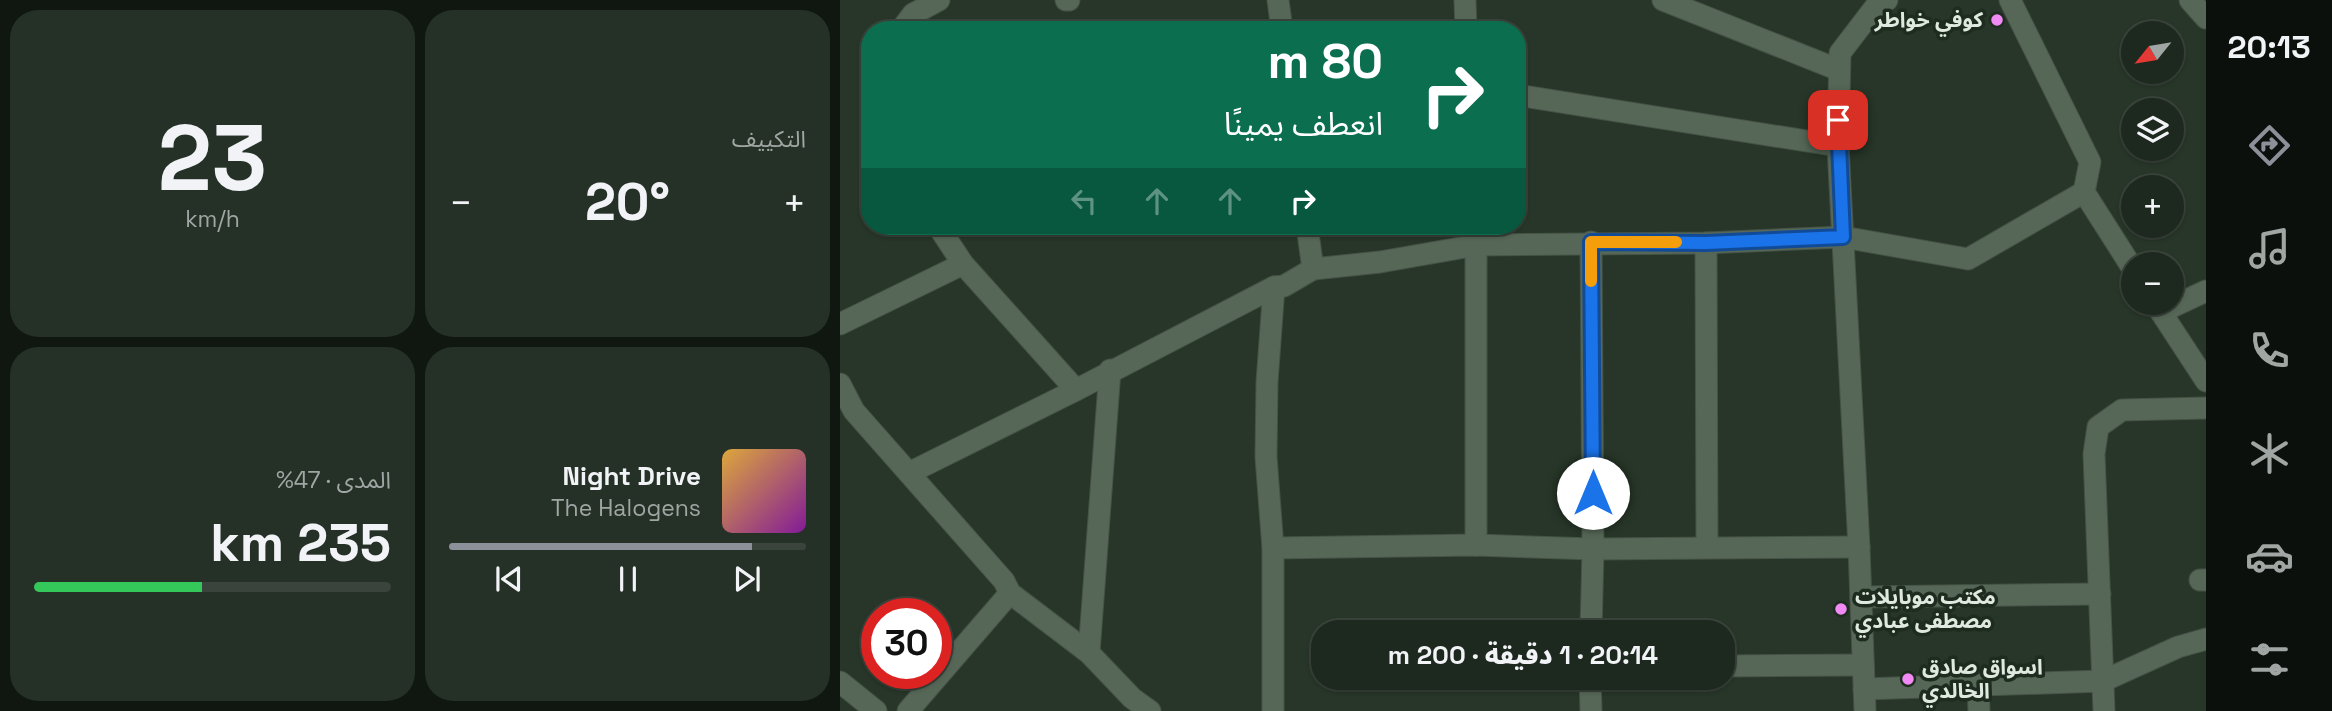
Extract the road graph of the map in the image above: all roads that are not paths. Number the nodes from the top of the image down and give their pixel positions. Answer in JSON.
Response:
{"nodes":[{"id":1,"x":939,"y":0,"type":"edge"},
{"id":2,"x":1278,"y":0,"type":"edge"},
{"id":3,"x":1465,"y":0,"type":"edge"},
{"id":4,"x":1663,"y":0,"type":"edge"},
{"id":5,"x":2010,"y":0,"type":"edge"},
{"id":6,"x":2190,"y":0,"type":"edge"},
{"id":7,"x":1877,"y":2,"type":"edge"},
{"id":8,"x":2206,"y":18,"type":"edge"},
{"id":9,"x":908,"y":21,"type":"edge"},
{"id":10,"x":1281,"y":21,"type":"edge"},
{"id":11,"x":1466,"y":21,"type":"edge"},
{"id":12,"x":1839,"y":69,"type":"junction"},
{"id":13,"x":1526,"y":96,"type":"edge"},
{"id":14,"x":1838,"y":146,"type":"junction"},
{"id":15,"x":2084,"y":192,"type":"junction"},
{"id":16,"x":944,"y":235,"type":"edge"},
{"id":17,"x":1308,"y":235,"type":"edge"},
{"id":18,"x":1477,"y":235,"type":"edge"},
{"id":19,"x":1843,"y":237,"type":"junction"},
{"id":20,"x":1591,"y":242,"type":"junction"},
{"id":21,"x":1706,"y":243,"type":"junction"},
{"id":22,"x":2122,"y":252,"type":"edge"},
{"id":23,"x":963,"y":264,"type":"junction"},
{"id":24,"x":1313,"y":269,"type":"junction"},
{"id":25,"x":1273,"y":287,"type":"junction"},
{"id":26,"x":2206,"y":291,"type":"edge"},
{"id":27,"x":2184,"y":298,"type":"edge"},
{"id":28,"x":2163,"y":315,"type":"edge"},
{"id":29,"x":840,"y":324,"type":"edge"},
{"id":30,"x":1110,"y":370,"type":"junction"},
{"id":31,"x":2206,"y":382,"type":"edge"},
{"id":32,"x":840,"y":384,"type":"edge"},
{"id":33,"x":1076,"y":390,"type":"junction"},
{"id":34,"x":2206,"y":408,"type":"edge"},
{"id":35,"x":909,"y":473,"type":"junction"},
{"id":36,"x":1476,"y":545,"type":"junction"},
{"id":37,"x":1707,"y":547,"type":"junction"},
{"id":38,"x":1859,"y":547,"type":"junction"},
{"id":39,"x":1273,"y":548,"type":"junction"},
{"id":40,"x":1593,"y":549,"type":"junction"},
{"id":41,"x":1010,"y":593,"type":"junction"},
{"id":42,"x":2100,"y":594,"type":"junction"},
{"id":43,"x":1861,"y":597,"type":"junction"},
{"id":44,"x":1591,"y":620,"type":"edge"},
{"id":45,"x":2206,"y":639,"type":"edge"},
{"id":46,"x":1089,"y":653,"type":"junction"},
{"id":47,"x":1863,"y":664,"type":"junction"},
{"id":48,"x":1735,"y":666,"type":"edge"},
{"id":49,"x":2103,"y":681,"type":"junction"},
{"id":50,"x":840,"y":682,"type":"edge"},
{"id":51,"x":1978,"y":685,"type":"junction"},
{"id":52,"x":1864,"y":689,"type":"junction"},
{"id":53,"x":1590,"y":690,"type":"edge"},
{"id":54,"x":1127,"y":705,"type":"edge"},
{"id":55,"x":876,"y":711,"type":"edge"},
{"id":56,"x":908,"y":711,"type":"edge"},
{"id":57,"x":1150,"y":711,"type":"edge"},
{"id":58,"x":1273,"y":711,"type":"edge"},
{"id":59,"x":1591,"y":711,"type":"edge"},
{"id":60,"x":1865,"y":711,"type":"edge"},
{"id":61,"x":1979,"y":711,"type":"edge"},
{"id":62,"x":2104,"y":711,"type":"edge"}],
"edges":[{"from":1,"to":9,"type":"street"},
{"from":2,"to":10,"type":"street"},
{"from":3,"to":11,"type":"street"},
{"from":4,"to":12,"type":"street"},
{"from":5,"to":15,"type":"street"},
{"from":6,"to":8,"type":"street"},
{"from":7,"to":12,"type":"street"},
{"from":12,"to":14,"type":"street"},
{"from":13,"to":14,"type":"street"},
{"from":14,"to":19,"type":"street"},
{"from":15,"to":19,"type":"street"},
{"from":15,"to":22,"type":"street"},
{"from":16,"to":23,"type":"street"},
{"from":17,"to":24,"type":"street"},
{"from":18,"to":20,"type":"street"},
{"from":18,"to":24,"type":"street"},
{"from":18,"to":36,"type":"street"},
{"from":19,"to":21,"type":"street"},
{"from":19,"to":38,"type":"street"},
{"from":20,"to":21,"type":"street"},
{"from":20,"to":40,"type":"street"},
{"from":21,"to":37,"type":"street"},
{"from":23,"to":29,"type":"street"},
{"from":23,"to":33,"type":"street"},
{"from":24,"to":25,"type":"street"},
{"from":25,"to":30,"type":"street"},
{"from":25,"to":39,"type":"street"},
{"from":26,"to":27,"type":"street"},
{"from":28,"to":31,"type":"street"},
{"from":30,"to":33,"type":"street"},
{"from":30,"to":46,"type":"street"},
{"from":32,"to":35,"type":"street"},
{"from":33,"to":35,"type":"street"},
{"from":34,"to":42,"type":"street"},
{"from":35,"to":41,"type":"street"},
{"from":36,"to":39,"type":"street"},
{"from":36,"to":40,"type":"street"},
{"from":37,"to":38,"type":"street"},
{"from":37,"to":40,"type":"street"},
{"from":38,"to":43,"type":"street"},
{"from":39,"to":58,"type":"street"},
{"from":40,"to":44,"type":"street"},
{"from":41,"to":46,"type":"street"},
{"from":41,"to":56,"type":"street"},
{"from":42,"to":43,"type":"street"},
{"from":42,"to":49,"type":"street"},
{"from":43,"to":47,"type":"street"},
{"from":45,"to":49,"type":"street"},
{"from":46,"to":54,"type":"street"},
{"from":47,"to":48,"type":"street"},
{"from":47,"to":52,"type":"street"},
{"from":49,"to":51,"type":"street"},
{"from":49,"to":62,"type":"street"},
{"from":50,"to":55,"type":"street"},
{"from":51,"to":52,"type":"street"},
{"from":51,"to":61,"type":"street"},
{"from":52,"to":60,"type":"street"},
{"from":53,"to":59,"type":"street"},
{"from":54,"to":57,"type":"street"}]}
